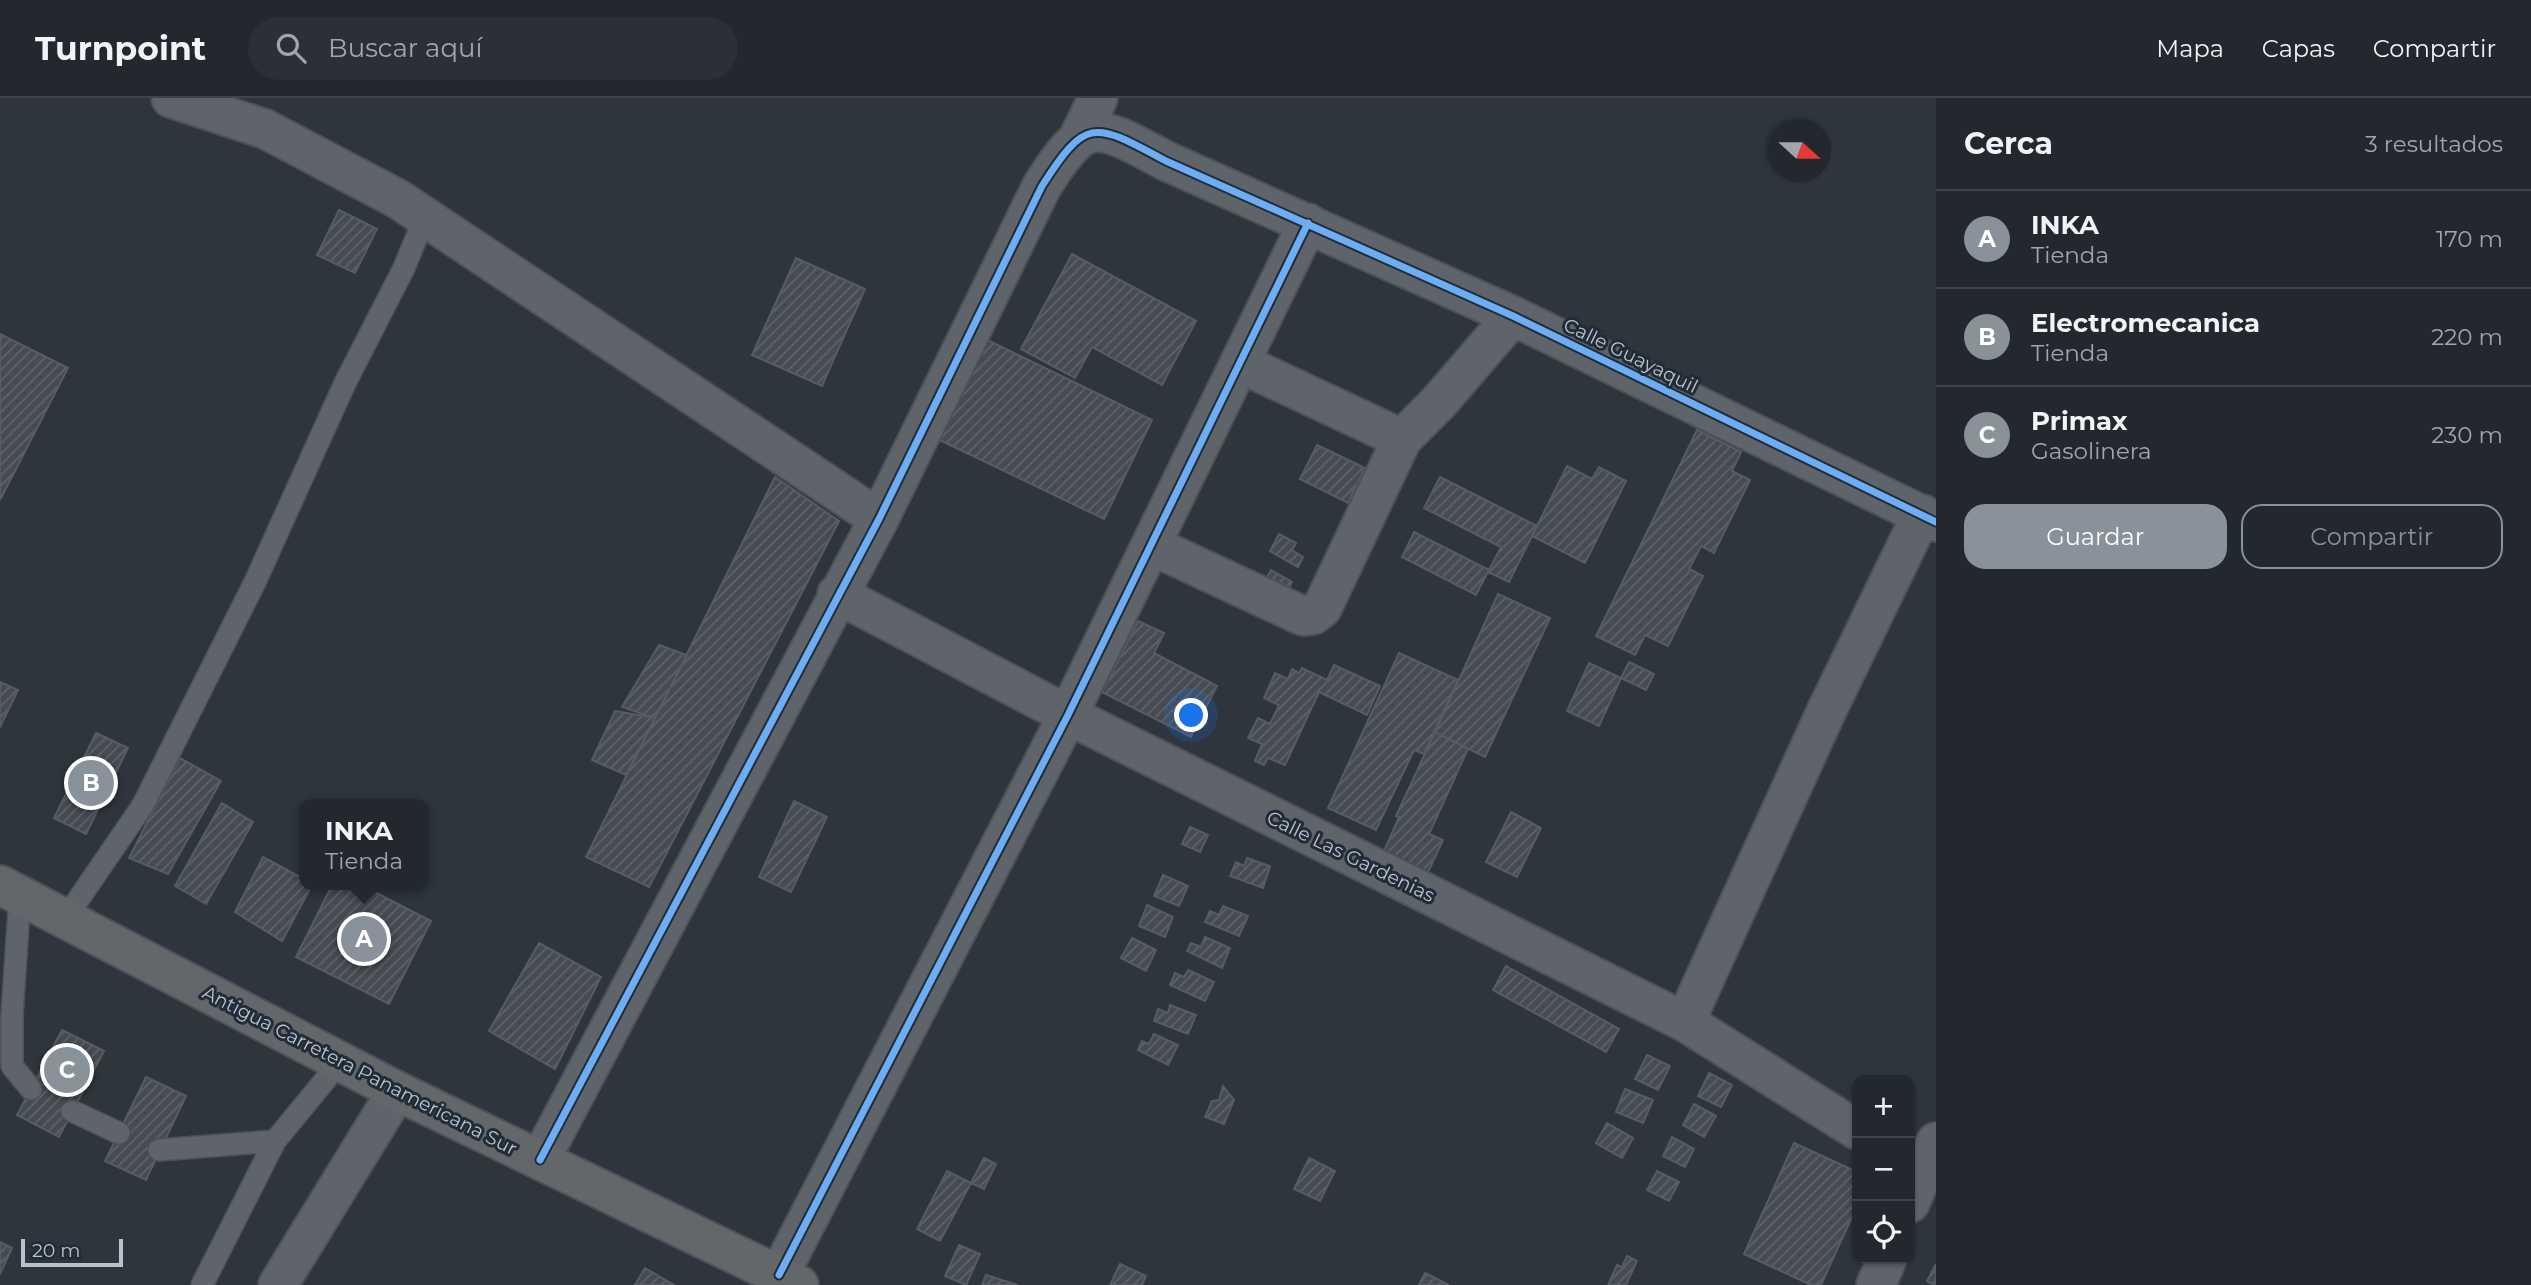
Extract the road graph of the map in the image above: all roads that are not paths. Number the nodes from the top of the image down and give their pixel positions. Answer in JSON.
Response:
{"nodes":[{"id":1,"x":171,"y":98,"type":"edge"},
{"id":2,"x":1098,"y":98,"type":"edge"},
{"id":3,"x":1080,"y":135,"type":"junction"},
{"id":4,"x":425,"y":217,"type":"junction"},
{"id":5,"x":1308,"y":223,"type":"junction"},
{"id":6,"x":1513,"y":316,"type":"junction"},
{"id":7,"x":1240,"y":363,"type":"junction"},
{"id":8,"x":1402,"y":439,"type":"junction"},
{"id":9,"x":1929,"y":518,"type":"edge"},
{"id":10,"x":878,"y":519,"type":"junction"},
{"id":11,"x":1151,"y":545,"type":"junction"},
{"id":12,"x":837,"y":594,"type":"junction"},
{"id":13,"x":1068,"y":715,"type":"junction"},
{"id":14,"x":10,"y":890,"type":"edge"},
{"id":15,"x":65,"y":919,"type":"junction"},
{"id":16,"x":1685,"y":1022,"type":"junction"},
{"id":17,"x":340,"y":1062,"type":"junction"},
{"id":18,"x":31,"y":1089,"type":"dead end"},
{"id":19,"x":397,"y":1091,"type":"junction"},
{"id":20,"x":72,"y":1111,"type":"dead end"},
{"id":21,"x":1852,"y":1127,"type":"edge"},
{"id":22,"x":119,"y":1133,"type":"dead end"},
{"id":23,"x":275,"y":1142,"type":"junction"},
{"id":24,"x":159,"y":1150,"type":"dead end"},
{"id":25,"x":540,"y":1160,"type":"junction"},
{"id":26,"x":1884,"y":1264,"type":"edge"},
{"id":27,"x":789,"y":1280,"type":"edge"},
{"id":28,"x":202,"y":1285,"type":"edge"},
{"id":29,"x":278,"y":1285,"type":"edge"},
{"id":30,"x":1876,"y":1285,"type":"edge"}],
"edges":[{"from":1,"to":4,"type":"street"},
{"from":2,"to":3,"type":"street"},
{"from":3,"to":5,"type":"street","name":"Calle Guayaquil"},
{"from":3,"to":10,"type":"street"},
{"from":4,"to":10,"type":"street"},
{"from":4,"to":15,"type":"lane"},
{"from":5,"to":6,"type":"street","name":"Calle Guayaquil"},
{"from":5,"to":7,"type":"street"},
{"from":6,"to":8,"type":"street"},
{"from":6,"to":9,"type":"street","name":"Calle Guayaquil"},
{"from":7,"to":8,"type":"street"},
{"from":7,"to":11,"type":"street"},
{"from":8,"to":11,"type":"street"},
{"from":9,"to":16,"type":"street"},
{"from":10,"to":12,"type":"street"},
{"from":11,"to":13,"type":"street"},
{"from":12,"to":13,"type":"street","name":"Calle Las Gardenias"},
{"from":12,"to":25,"type":"street"},
{"from":13,"to":16,"type":"street","name":"Calle Las Gardenias"},
{"from":13,"to":27,"type":"street"},
{"from":14,"to":15,"type":"highway","name":"Antigua Carretera Panamericana Sur"},
{"from":14,"to":18,"type":"lane"},
{"from":15,"to":17,"type":"highway","name":"Antigua Carretera Panamericana Sur"},
{"from":16,"to":21,"type":"street","name":"Calle Las Gardenias"},
{"from":17,"to":19,"type":"highway","name":"Antigua Carretera Panamericana Sur"},
{"from":17,"to":23,"type":"lane"},
{"from":19,"to":25,"type":"highway","name":"Antigua Carretera Panamericana Sur"},
{"from":19,"to":29,"type":"street"},
{"from":20,"to":22,"type":"lane"},
{"from":23,"to":24,"type":"lane"},
{"from":23,"to":28,"type":"lane"},
{"from":25,"to":27,"type":"highway","name":"Antigua Carretera Panamericana Sur"},
{"from":26,"to":30,"type":"street"}]}
